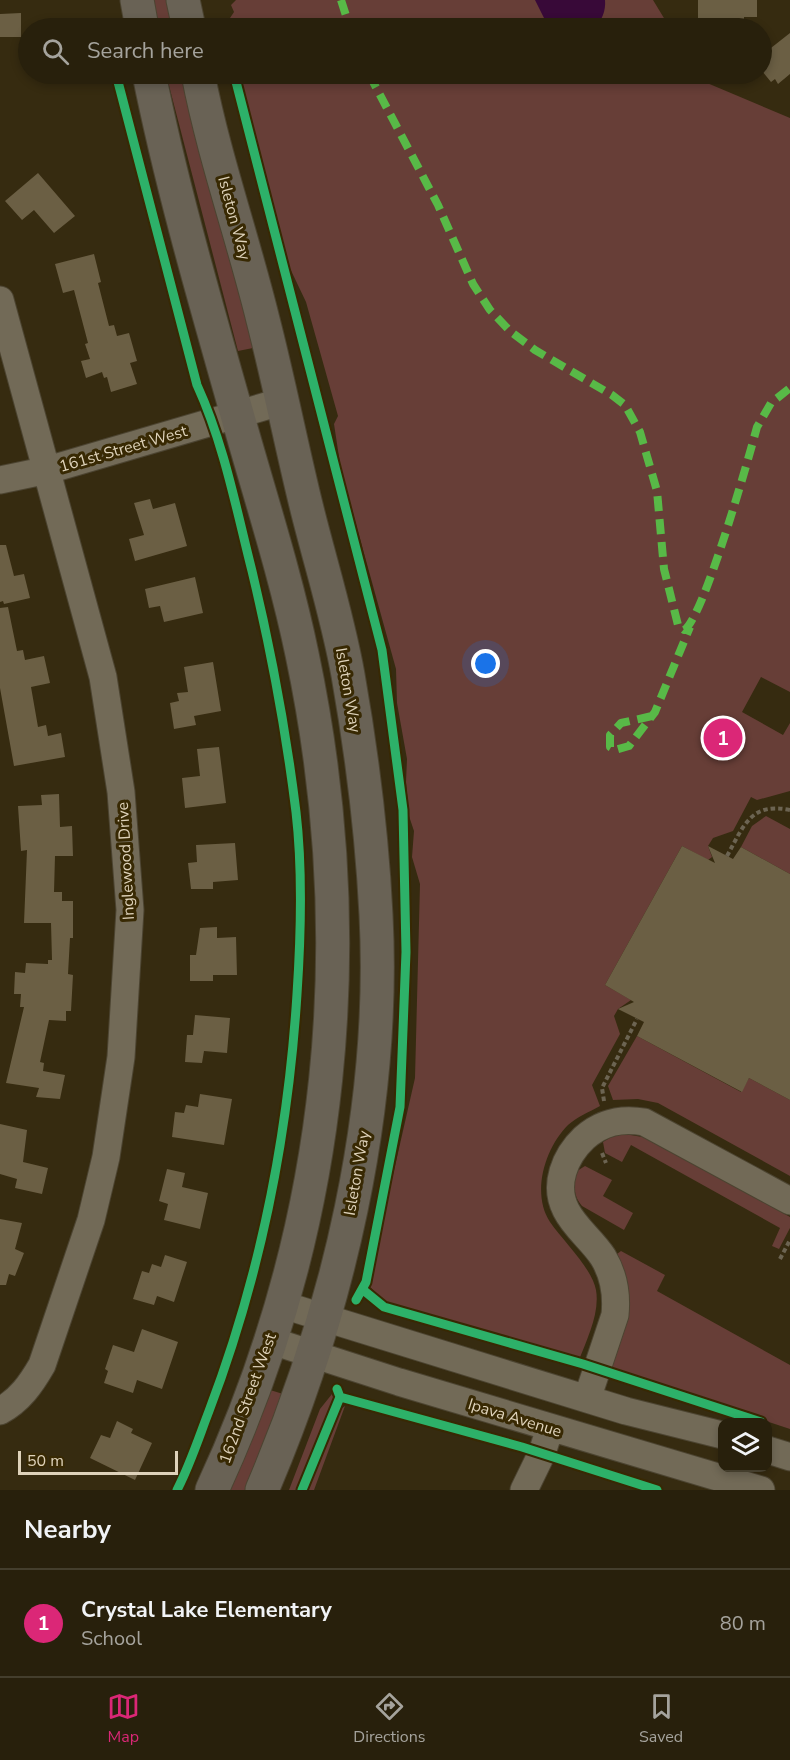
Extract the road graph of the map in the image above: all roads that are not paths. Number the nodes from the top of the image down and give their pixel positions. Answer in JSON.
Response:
{"nodes":[{"id":1,"x":137,"y":0,"type":"edge"},
{"id":2,"x":183,"y":0,"type":"edge"},
{"id":3,"x":140,"y":18,"type":"edge"},
{"id":4,"x":187,"y":18,"type":"edge"},
{"id":5,"x":151,"y":84,"type":"edge"},
{"id":6,"x":201,"y":84,"type":"edge"},
{"id":7,"x":0,"y":300,"type":"edge"},
{"id":8,"x":280,"y":402,"type":"junction"},
{"id":9,"x":237,"y":415,"type":"junction"},
{"id":10,"x":48,"y":470,"type":"junction"},
{"id":11,"x":0,"y":480,"type":"edge"},
{"id":12,"x":790,"y":1201,"type":"edge"},
{"id":13,"x":280,"y":1304,"type":"junction"},
{"id":14,"x":325,"y":1318,"type":"junction"},
{"id":15,"x":269,"y":1340,"type":"junction"},
{"id":16,"x":314,"y":1354,"type":"junction"},
{"id":17,"x":587,"y":1399,"type":"junction"},
{"id":18,"x":4,"y":1416,"type":"edge"},
{"id":19,"x":550,"y":1428,"type":"junction"},
{"id":20,"x":718,"y":1434,"type":"edge"},
{"id":21,"x":772,"y":1451,"type":"edge"},
{"id":22,"x":790,"y":1458,"type":"edge"},
{"id":23,"x":212,"y":1490,"type":"edge"},
{"id":24,"x":262,"y":1490,"type":"edge"},
{"id":25,"x":524,"y":1490,"type":"edge"},
{"id":26,"x":761,"y":1490,"type":"edge"}],
"edges":[{"from":1,"to":3,"type":"main road"},
{"from":2,"to":4,"type":"main road"},
{"from":5,"to":9,"type":"main road"},
{"from":6,"to":8,"type":"main road","name":"Isleton Way"},
{"from":7,"to":10,"type":"street","name":"Inglewood Drive"},
{"from":8,"to":9,"type":"street","name":"161st Street West"},
{"from":8,"to":14,"type":"main road","name":"Isleton Way"},
{"from":9,"to":10,"type":"street","name":"161st Street West"},
{"from":9,"to":13,"type":"main road"},
{"from":10,"to":11,"type":"street","name":"161st Street West"},
{"from":10,"to":18,"type":"street","name":"Inglewood Drive"},
{"from":12,"to":17,"type":"street"},
{"from":13,"to":14,"type":"street"},
{"from":13,"to":15,"type":"main road","name":"162nd Street West"},
{"from":14,"to":16,"type":"main road"},
{"from":14,"to":17,"type":"street"},
{"from":15,"to":16,"type":"street","name":"Ipava Avenue"},
{"from":15,"to":23,"type":"main road","name":"162nd Street West"},
{"from":16,"to":19,"type":"street","name":"Ipava Avenue"},
{"from":16,"to":24,"type":"main road"},
{"from":17,"to":20,"type":"street"},
{"from":19,"to":25,"type":"street"},
{"from":19,"to":26,"type":"street","name":"Ipava Avenue"},
{"from":21,"to":22,"type":"street"}]}
